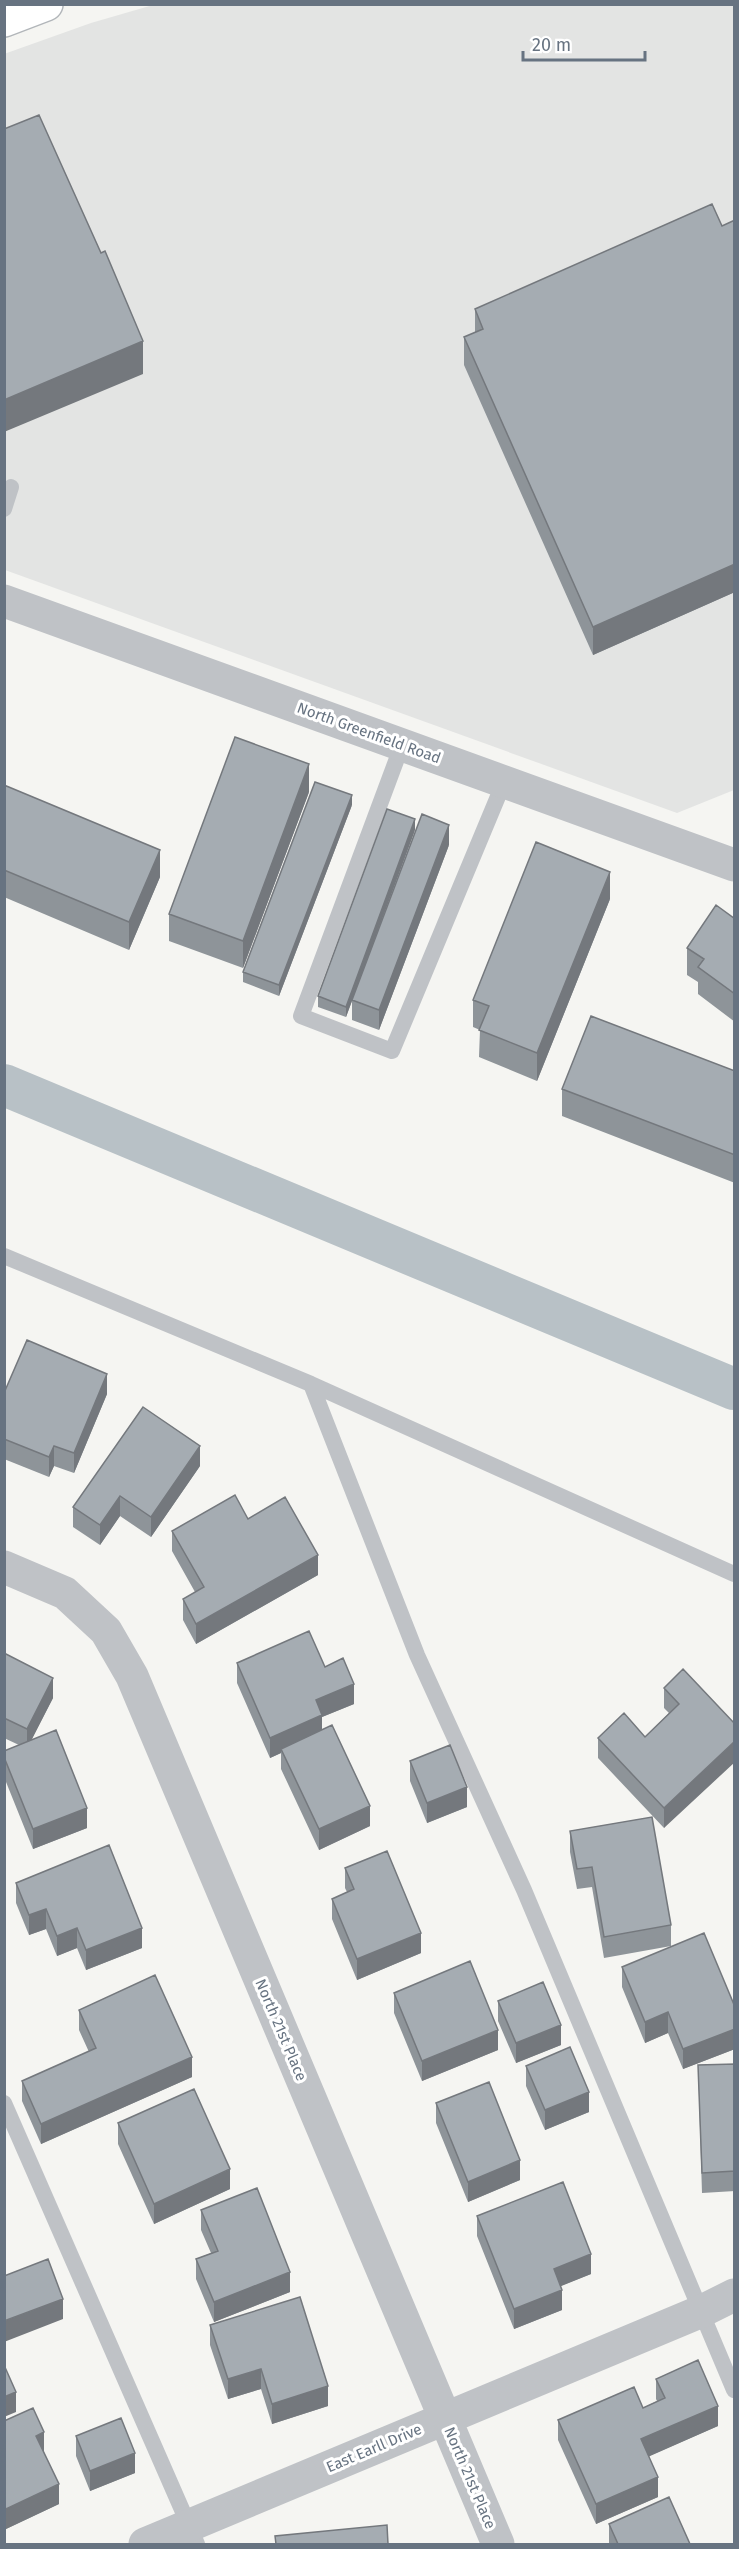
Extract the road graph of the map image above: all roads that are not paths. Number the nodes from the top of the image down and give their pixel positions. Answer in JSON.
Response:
{"nodes":[{"id":1,"x":46,"y":4,"type":"edge"},
{"id":2,"x":4,"y":20,"type":"edge"},
{"id":3,"x":11,"y":487,"type":"dead end"},
{"id":4,"x":4,"y":509,"type":"edge"},
{"id":5,"x":4,"y":601,"type":"edge"},
{"id":6,"x":402,"y":745,"type":"junction"},
{"id":7,"x":504,"y":782,"type":"junction"},
{"id":8,"x":735,"y":865,"type":"edge"},
{"id":9,"x":4,"y":1256,"type":"edge"},
{"id":10,"x":311,"y":1384,"type":"junction"},
{"id":11,"x":4,"y":1567,"type":"edge"},
{"id":12,"x":735,"y":1574,"type":"edge"},
{"id":13,"x":4,"y":2103,"type":"edge"},
{"id":14,"x":735,"y":2295,"type":"edge"},
{"id":15,"x":702,"y":2311,"type":"junction"},
{"id":16,"x":735,"y":2390,"type":"edge"},
{"id":17,"x":444,"y":2418,"type":"junction"},
{"id":18,"x":193,"y":2535,"type":"edge"},
{"id":19,"x":146,"y":2544,"type":"edge"},
{"id":20,"x":498,"y":2544,"type":"edge"}],
"edges":[{"from":1,"to":2,"type":"main road"},
{"from":3,"to":4,"type":"lane"},
{"from":5,"to":6,"type":"street","name":"North Greenfield Road"},
{"from":6,"to":7,"type":"street","name":"North Greenfield Road"},
{"from":6,"to":7,"type":"lane"},
{"from":7,"to":8,"type":"street","name":"North Greenfield Road"},
{"from":9,"to":10,"type":"lane"},
{"from":10,"to":12,"type":"lane"},
{"from":10,"to":15,"type":"lane"},
{"from":11,"to":17,"type":"street","name":"North 21st Place"},
{"from":13,"to":18,"type":"lane"},
{"from":14,"to":15,"type":"street","name":"East Earll Drive"},
{"from":15,"to":16,"type":"lane"},
{"from":15,"to":17,"type":"street","name":"East Earll Drive"},
{"from":17,"to":18,"type":"street","name":"East Earll Drive"},
{"from":17,"to":20,"type":"street","name":"North 21st Place"},
{"from":18,"to":19,"type":"street","name":"East Earll Drive"}]}
